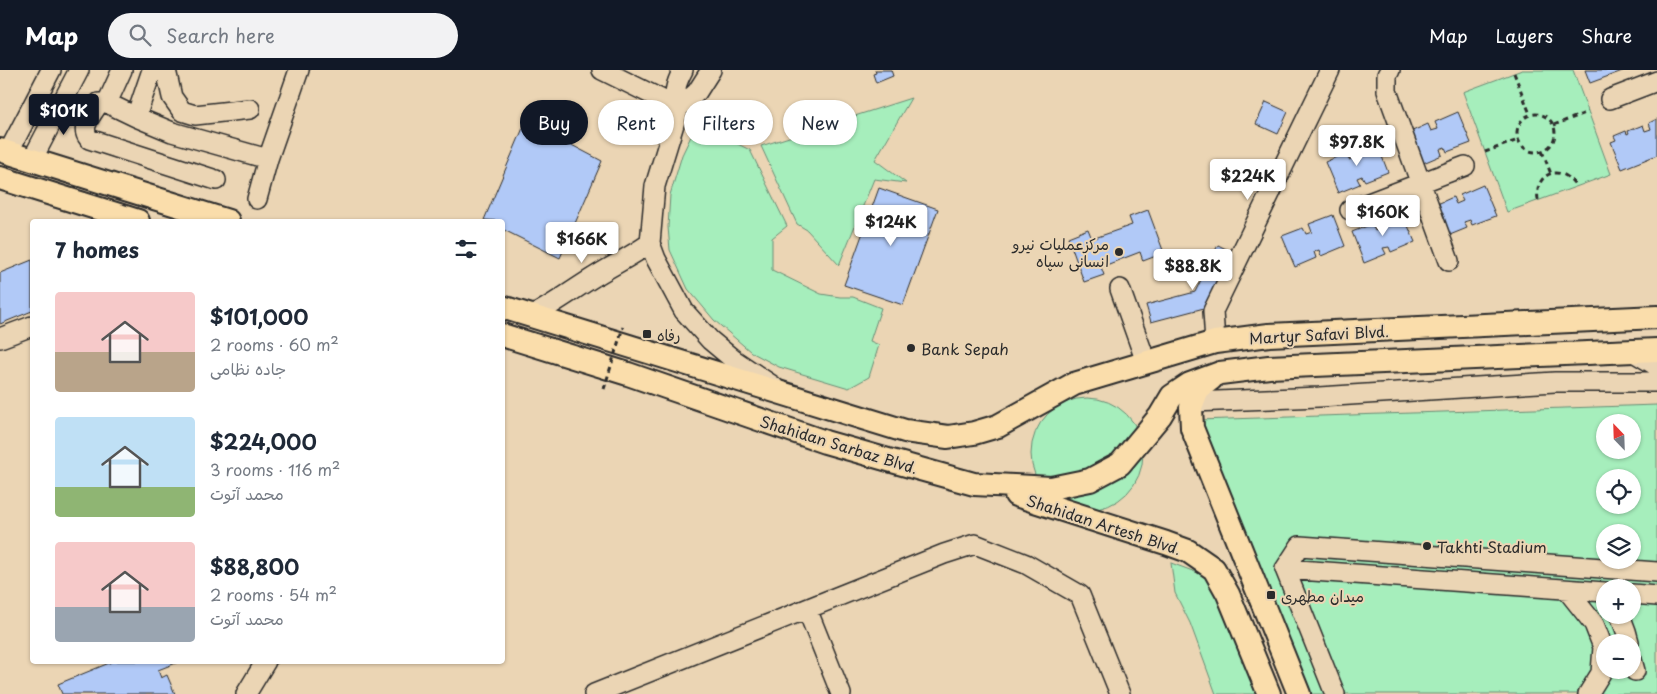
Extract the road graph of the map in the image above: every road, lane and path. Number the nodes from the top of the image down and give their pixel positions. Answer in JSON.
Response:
{"nodes":[{"id":1,"x":50,"y":70,"type":"edge"},
{"id":2,"x":79,"y":70,"type":"edge"},
{"id":3,"x":122,"y":70,"type":"edge"},
{"id":4,"x":152,"y":70,"type":"edge"},
{"id":5,"x":166,"y":70,"type":"edge"},
{"id":6,"x":299,"y":70,"type":"edge"},
{"id":7,"x":602,"y":70,"type":"edge"},
{"id":8,"x":683,"y":70,"type":"edge"},
{"id":9,"x":711,"y":70,"type":"edge"},
{"id":10,"x":1330,"y":70,"type":"edge"},
{"id":11,"x":1390,"y":70,"type":"edge"},
{"id":12,"x":1514,"y":73,"type":"dead end"},
{"id":13,"x":1657,"y":81,"type":"edge"},
{"id":14,"x":1610,"y":99,"type":"dead end"},
{"id":15,"x":107,"y":103,"type":"junction"},
{"id":16,"x":679,"y":108,"type":"junction"},
{"id":17,"x":250,"y":109,"type":"dead end"},
{"id":18,"x":1588,"y":112,"type":"dead end"},
{"id":19,"x":1530,"y":114,"type":"junction"},
{"id":20,"x":136,"y":117,"type":"junction"},
{"id":21,"x":1554,"y":125,"type":"junction"},
{"id":22,"x":1518,"y":140,"type":"junction"},
{"id":23,"x":1542,"y":151,"type":"junction"},
{"id":24,"x":4,"y":152,"type":"edge"},
{"id":25,"x":1485,"y":152,"type":"dead end"},
{"id":26,"x":268,"y":159,"type":"junction"},
{"id":27,"x":32,"y":160,"type":"junction"},
{"id":28,"x":1465,"y":166,"type":"dead end"},
{"id":29,"x":1551,"y":174,"type":"junction"},
{"id":30,"x":0,"y":178,"type":"edge"},
{"id":31,"x":216,"y":180,"type":"dead end"},
{"id":32,"x":1421,"y":184,"type":"junction"},
{"id":33,"x":1576,"y":186,"type":"dead end"},
{"id":34,"x":257,"y":199,"type":"dead end"},
{"id":35,"x":1538,"y":200,"type":"dead end"},
{"id":36,"x":1350,"y":210,"type":"dead end"},
{"id":37,"x":132,"y":219,"type":"edge"},
{"id":38,"x":222,"y":219,"type":"edge"},
{"id":39,"x":650,"y":243,"type":"junction"},
{"id":40,"x":1449,"y":261,"type":"dead end"},
{"id":41,"x":1120,"y":289,"type":"dead end"},
{"id":42,"x":505,"y":307,"type":"edge"},
{"id":43,"x":532,"y":316,"type":"junction"},
{"id":44,"x":1657,"y":317,"type":"edge"},
{"id":45,"x":30,"y":327,"type":"edge"},
{"id":46,"x":623,"y":327,"type":"dead end"},
{"id":47,"x":505,"y":336,"type":"edge"},
{"id":48,"x":0,"y":338,"type":"edge"},
{"id":49,"x":1215,"y":342,"type":"junction"},
{"id":50,"x":1657,"y":350,"type":"edge"},
{"id":51,"x":1632,"y":351,"type":"junction"},
{"id":52,"x":1146,"y":362,"type":"junction"},
{"id":53,"x":1657,"y":366,"type":"edge"},
{"id":54,"x":1220,"y":373,"type":"junction"},
{"id":55,"x":1657,"y":382,"type":"edge"},
{"id":56,"x":604,"y":389,"type":"dead end"},
{"id":57,"x":789,"y":396,"type":"junction"},
{"id":58,"x":1193,"y":402,"type":"junction"},
{"id":59,"x":1160,"y":416,"type":"joint"},
{"id":60,"x":998,"y":426,"type":"joint"},
{"id":61,"x":974,"y":484,"type":"junction"},
{"id":62,"x":1284,"y":569,"type":"junction"},
{"id":63,"x":1657,"y":572,"type":"edge"},
{"id":64,"x":1566,"y":590,"type":"junction"},
{"id":65,"x":1596,"y":592,"type":"edge"},
{"id":66,"x":1641,"y":595,"type":"edge"},
{"id":67,"x":1657,"y":596,"type":"edge"},
{"id":68,"x":807,"y":609,"type":"junction"},
{"id":69,"x":264,"y":664,"type":"edge"},
{"id":70,"x":246,"y":694,"type":"edge"},
{"id":71,"x":594,"y":694,"type":"edge"},
{"id":72,"x":841,"y":694,"type":"edge"},
{"id":73,"x":1120,"y":694,"type":"edge"},
{"id":74,"x":1269,"y":694,"type":"edge"},
{"id":75,"x":1299,"y":694,"type":"edge"},
{"id":76,"x":1335,"y":694,"type":"edge"},
{"id":77,"x":1588,"y":694,"type":"edge"}],
"edges":[{"from":1,"to":24,"type":"street"},
{"from":2,"to":27,"type":"street"},
{"from":3,"to":15,"type":"street"},
{"from":4,"to":20,"type":"street"},
{"from":5,"to":17,"type":"street"},
{"from":6,"to":26,"type":"street"},
{"from":7,"to":16,"type":"street"},
{"from":8,"to":16,"type":"street"},
{"from":9,"to":16,"type":"street"},
{"from":10,"to":49,"type":"street"},
{"from":11,"to":32,"type":"street"},
{"from":12,"to":19,"type":"path"},
{"from":13,"to":14,"type":"street"},
{"from":15,"to":20,"type":"street"},
{"from":15,"to":31,"type":"street"},
{"from":16,"to":39,"type":"street"},
{"from":18,"to":21,"type":"path"},
{"from":19,"to":21,"type":"path"},
{"from":19,"to":22,"type":"path"},
{"from":20,"to":26,"type":"street"},
{"from":21,"to":23,"type":"path"},
{"from":22,"to":23,"type":"path"},
{"from":22,"to":25,"type":"path"},
{"from":23,"to":29,"type":"path"},
{"from":24,"to":27,"type":"main road"},
{"from":26,"to":34,"type":"street"},
{"from":27,"to":38,"type":"main road"},
{"from":28,"to":32,"type":"street"},
{"from":29,"to":33,"type":"path"},
{"from":29,"to":35,"type":"path"},
{"from":30,"to":37,"type":"main road"},
{"from":32,"to":36,"type":"street"},
{"from":32,"to":40,"type":"street"},
{"from":39,"to":43,"type":"street"},
{"from":39,"to":57,"type":"street"},
{"from":41,"to":52,"type":"street"},
{"from":42,"to":43,"type":"main road","name":"Shahidan Sarbaz Blvd."},
{"from":43,"to":57,"type":"main road","name":"Shahidan Sarbaz Blvd."},
{"from":44,"to":49,"type":"main road","name":"Martyr Safavi Blvd."},
{"from":45,"to":48,"type":"street"},
{"from":46,"to":56,"type":"path","bridge":true},
{"from":47,"to":61,"type":"main road","name":"Shahidan Sarbaz Blvd."},
{"from":49,"to":52,"type":"main road","name":"Martyr Safavi Blvd."},
{"from":50,"to":51,"type":"main road","name":"Martyr Safavi Blvd."},
{"from":51,"to":53,"type":"street"},
{"from":51,"to":54,"type":"main road","name":"Martyr Safavi Blvd."},
{"from":52,"to":60,"type":"main road","name":"Martyr Safavi Blvd."},
{"from":54,"to":58,"type":"main road"},
{"from":54,"to":59,"type":"main road","name":"Martyr Safavi Blvd."},
{"from":55,"to":58,"type":"street"},
{"from":57,"to":60,"type":"main road","name":"Shahidan Sarbaz Blvd."},
{"from":58,"to":75,"type":"main road"},
{"from":59,"to":61,"type":"main road","name":"Shahidan Sarbaz Blvd."},
{"from":61,"to":74,"type":"main road","name":"Shahidan Artesh Blvd."},
{"from":62,"to":63,"type":"street"},
{"from":62,"to":64,"type":"street"},
{"from":62,"to":76,"type":"street"},
{"from":64,"to":65,"type":"street"},
{"from":64,"to":77,"type":"street"},
{"from":66,"to":67,"type":"street"},
{"from":68,"to":71,"type":"street"},
{"from":68,"to":72,"type":"street"},
{"from":68,"to":73,"type":"street"},
{"from":69,"to":70,"type":"street"}]}
